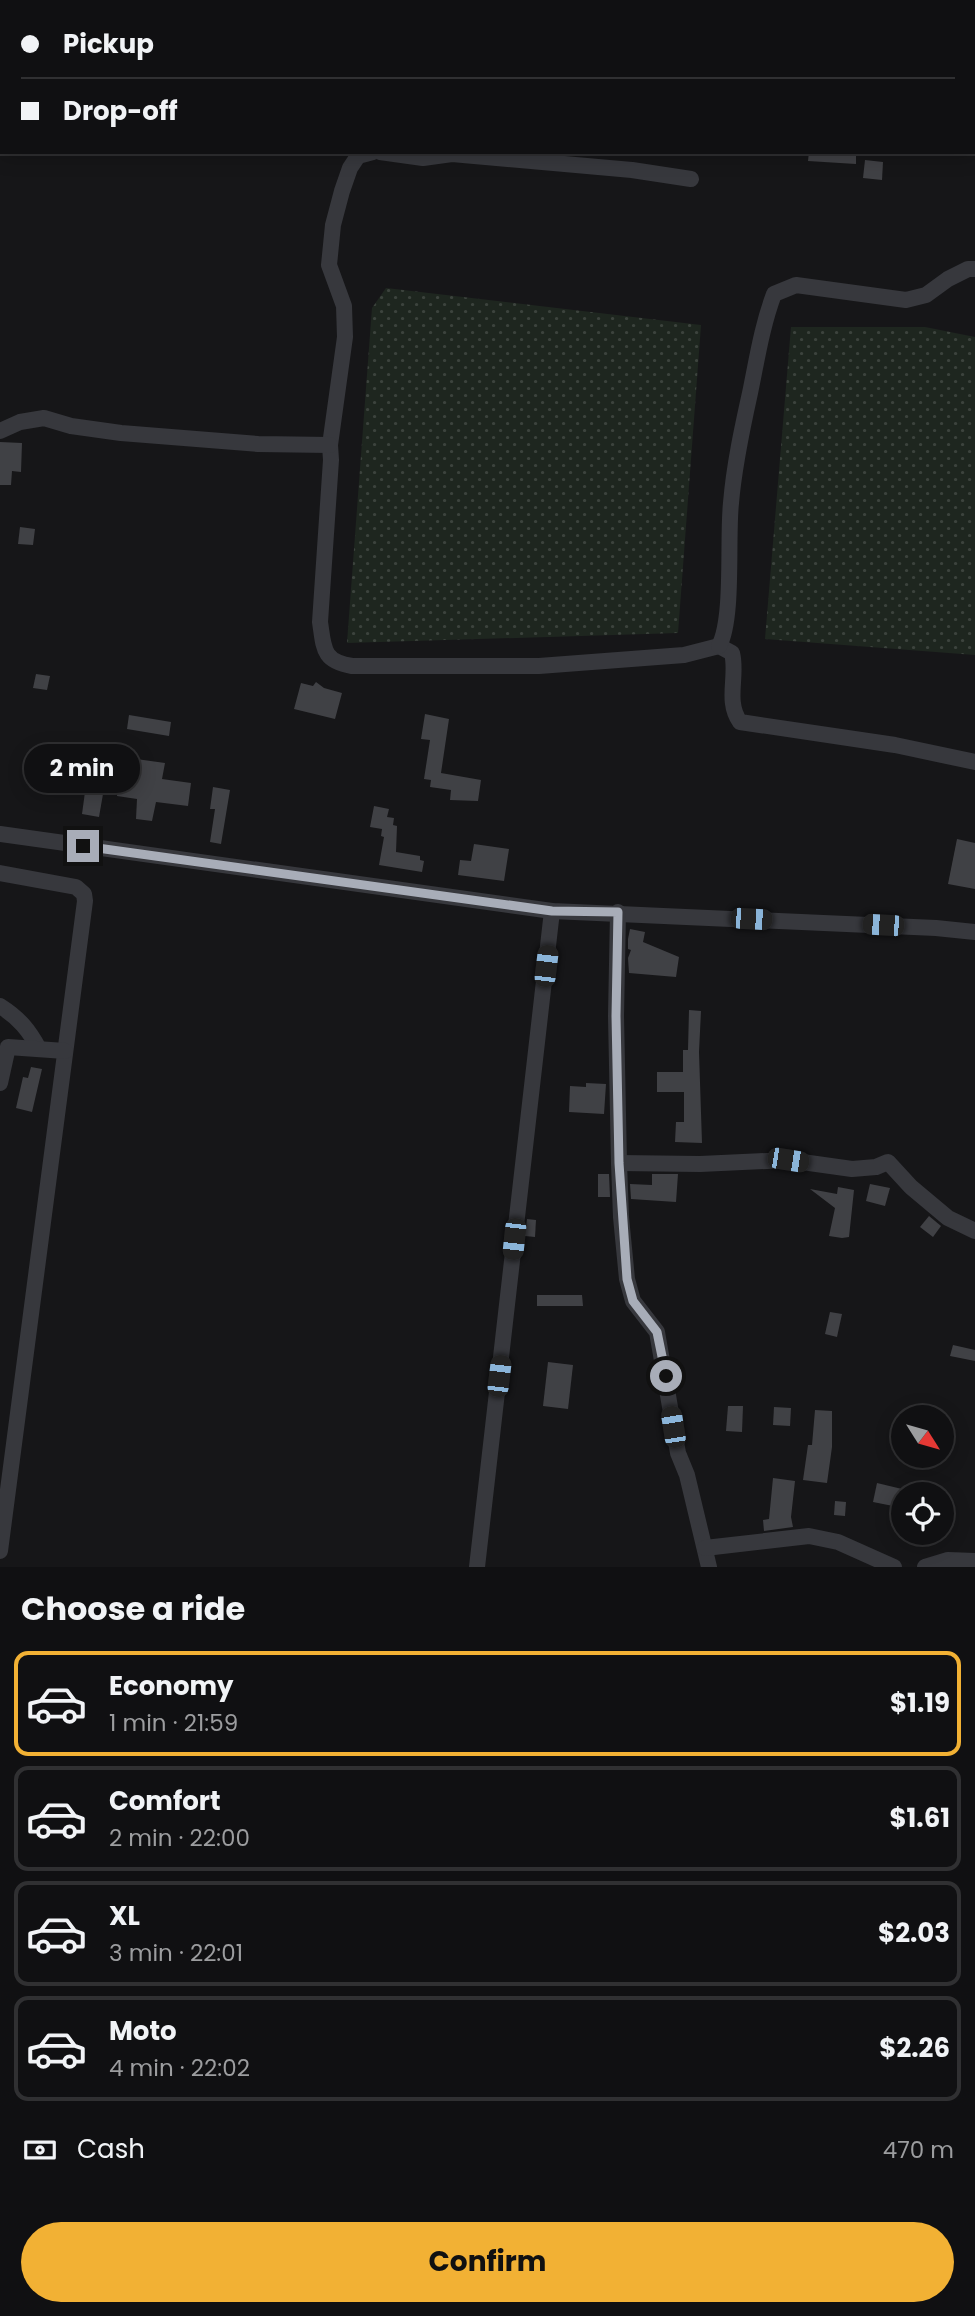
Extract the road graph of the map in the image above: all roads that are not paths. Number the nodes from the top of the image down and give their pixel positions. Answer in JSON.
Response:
{"nodes":[{"id":1,"x":366,"y":154,"type":"edge"},
{"id":2,"x":394,"y":154,"type":"edge"},
{"id":3,"x":452,"y":154,"type":"edge"},
{"id":4,"x":452,"y":154,"type":"edge"},
{"id":5,"x":633,"y":154,"type":"edge"},
{"id":6,"x":632,"y":170,"type":"junction"},
{"id":7,"x":691,"y":179,"type":"dead end"},
{"id":8,"x":975,"y":269,"type":"edge"},
{"id":9,"x":0,"y":431,"type":"edge"},
{"id":10,"x":330,"y":446,"type":"junction"},
{"id":11,"x":719,"y":646,"type":"junction"},
{"id":12,"x":975,"y":762,"type":"edge"},
{"id":13,"x":0,"y":834,"type":"edge"},
{"id":14,"x":0,"y":873,"type":"edge"},
{"id":15,"x":552,"y":911,"type":"junction"},
{"id":16,"x":618,"y":912,"type":"junction"},
{"id":17,"x":975,"y":932,"type":"edge"},
{"id":18,"x":0,"y":1006,"type":"edge"},
{"id":19,"x":39,"y":1049,"type":"junction"},
{"id":20,"x":65,"y":1051,"type":"junction"},
{"id":21,"x":0,"y":1083,"type":"edge"},
{"id":22,"x":619,"y":1163,"type":"junction"},
{"id":23,"x":975,"y":1231,"type":"edge"},
{"id":24,"x":705,"y":1548,"type":"junction"},
{"id":25,"x":0,"y":1551,"type":"edge"},
{"id":26,"x":975,"y":1560,"type":"edge"},
{"id":27,"x":477,"y":1567,"type":"edge"},
{"id":28,"x":709,"y":1567,"type":"edge"},
{"id":29,"x":894,"y":1567,"type":"edge"},
{"id":30,"x":925,"y":1567,"type":"edge"}],
"edges":[{"from":1,"to":10,"type":"street"},
{"from":2,"to":3,"type":"street"},
{"from":4,"to":6,"type":"street"},
{"from":5,"to":6,"type":"street"},
{"from":6,"to":7,"type":"street"},
{"from":8,"to":11,"type":"street"},
{"from":9,"to":10,"type":"street"},
{"from":10,"to":11,"type":"street"},
{"from":11,"to":12,"type":"street"},
{"from":13,"to":15,"type":"street"},
{"from":14,"to":20,"type":"street"},
{"from":15,"to":16,"type":"street"},
{"from":15,"to":27,"type":"street"},
{"from":16,"to":17,"type":"street"},
{"from":16,"to":22,"type":"street"},
{"from":18,"to":19,"type":"street"},
{"from":19,"to":20,"type":"street"},
{"from":19,"to":21,"type":"street"},
{"from":20,"to":25,"type":"street"},
{"from":22,"to":23,"type":"street"},
{"from":22,"to":24,"type":"street"},
{"from":24,"to":28,"type":"street"},
{"from":24,"to":29,"type":"street"},
{"from":26,"to":30,"type":"street"}]}
